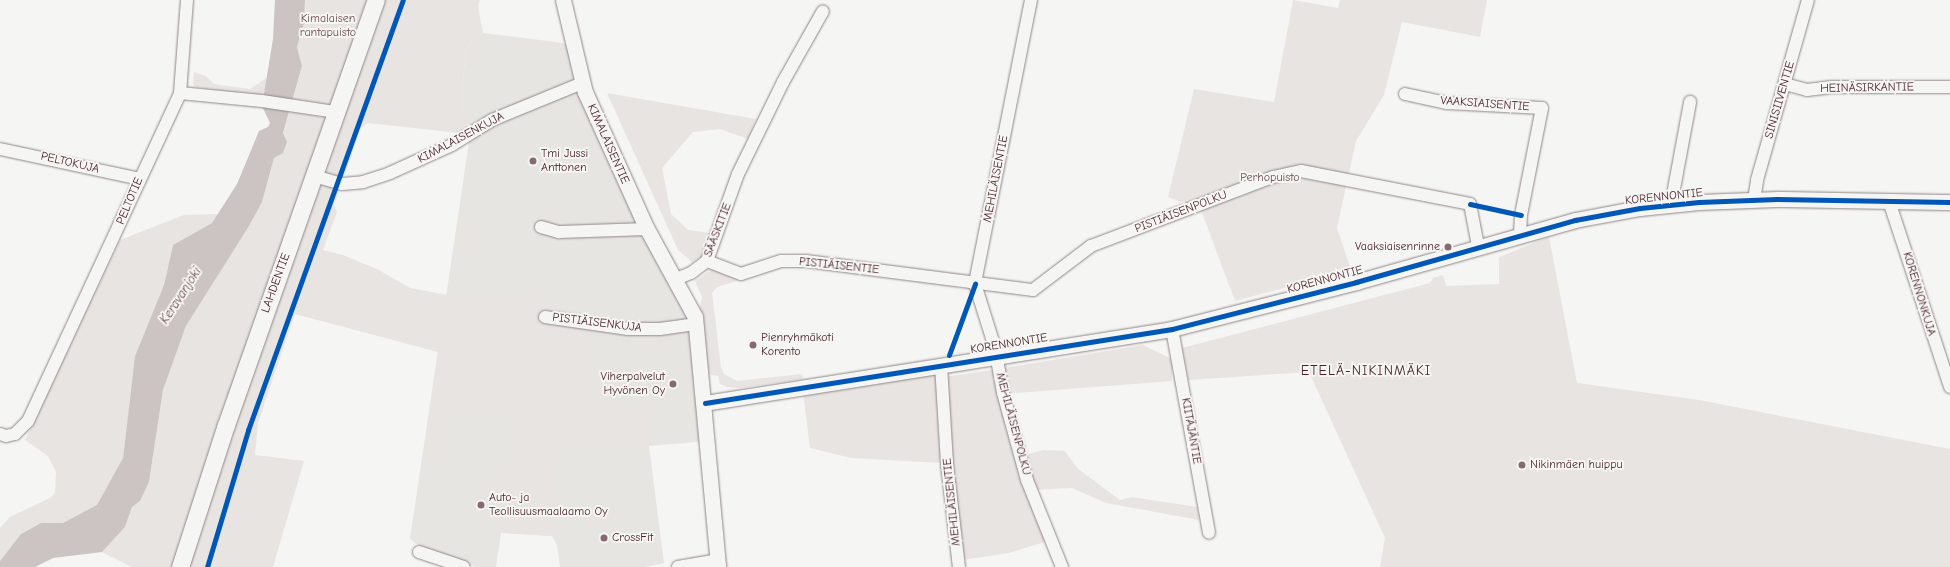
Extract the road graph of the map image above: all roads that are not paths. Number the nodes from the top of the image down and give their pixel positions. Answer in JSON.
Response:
{"nodes":[{"id":1,"x":187,"y":0,"type":"edge"},
{"id":2,"x":376,"y":0,"type":"edge"},
{"id":3,"x":563,"y":0,"type":"edge"},
{"id":4,"x":1031,"y":0,"type":"edge"},
{"id":5,"x":1808,"y":0,"type":"edge"},
{"id":6,"x":823,"y":12,"type":"dead end"},
{"id":7,"x":582,"y":83,"type":"junction"},
{"id":8,"x":1785,"y":84,"type":"junction"},
{"id":9,"x":1950,"y":87,"type":"edge"},
{"id":10,"x":180,"y":93,"type":"junction"},
{"id":11,"x":1405,"y":94,"type":"dead end"},
{"id":12,"x":1690,"y":102,"type":"dead end"},
{"id":13,"x":336,"y":112,"type":"junction"},
{"id":14,"x":0,"y":149,"type":"edge"},
{"id":15,"x":314,"y":176,"type":"junction"},
{"id":16,"x":140,"y":179,"type":"junction"},
{"id":17,"x":1754,"y":200,"type":"junction"},
{"id":18,"x":1889,"y":201,"type":"junction"},
{"id":19,"x":1950,"y":202,"type":"edge"},
{"id":20,"x":1671,"y":205,"type":"junction"},
{"id":21,"x":541,"y":227,"type":"dead end"},
{"id":22,"x":647,"y":229,"type":"junction"},
{"id":23,"x":1520,"y":235,"type":"junction"},
{"id":24,"x":1478,"y":246,"type":"junction"},
{"id":25,"x":707,"y":261,"type":"junction"},
{"id":26,"x":676,"y":279,"type":"junction"},
{"id":27,"x":975,"y":284,"type":"junction"},
{"id":28,"x":545,"y":317,"type":"dead end"},
{"id":29,"x":697,"y":324,"type":"junction"},
{"id":30,"x":1172,"y":329,"type":"junction"},
{"id":31,"x":996,"y":356,"type":"junction"},
{"id":32,"x":941,"y":365,"type":"junction"},
{"id":33,"x":1950,"y":387,"type":"edge"},
{"id":34,"x":705,"y":402,"type":"junction"},
{"id":35,"x":0,"y":434,"type":"edge"},
{"id":36,"x":1208,"y":533,"type":"dead end"},
{"id":37,"x":419,"y":552,"type":"dead end"},
{"id":38,"x":718,"y":564,"type":"edge"},
{"id":39,"x":1061,"y":564,"type":"edge"},
{"id":40,"x":180,"y":567,"type":"edge"},
{"id":41,"x":464,"y":567,"type":"edge"},
{"id":42,"x":678,"y":567,"type":"edge"},
{"id":43,"x":959,"y":567,"type":"edge"}],
"edges":[{"from":1,"to":10,"type":"street"},
{"from":2,"to":13,"type":"main road","name":"LAHDENTIE"},
{"from":3,"to":7,"type":"street","name":"KIMALAISENTIE"},
{"from":4,"to":27,"type":"street","name":"MEHILÄISENTIE"},
{"from":5,"to":8,"type":"street","name":"SINISIIVENTIE"},
{"from":6,"to":25,"type":"street","name":"SÄÄSKITIE"},
{"from":7,"to":15,"type":"street","name":"KIMALAISENKUJA"},
{"from":7,"to":22,"type":"street","name":"KIMALAISENTIE"},
{"from":8,"to":9,"type":"street","name":"HEINÄSIRKANTIE"},
{"from":8,"to":17,"type":"street","name":"SINISIIVENTIE"},
{"from":10,"to":13,"type":"street"},
{"from":10,"to":16,"type":"street","name":"PELTOTIE"},
{"from":11,"to":23,"type":"street","name":"VAAKSIAISENTIE"},
{"from":12,"to":20,"type":"street"},
{"from":13,"to":15,"type":"main road","name":"LAHDENTIE"},
{"from":14,"to":16,"type":"street","name":"PELTOKUJA"},
{"from":15,"to":40,"type":"main road","name":"LAHDENTIE"},
{"from":16,"to":35,"type":"street","name":"PELTOTIE"},
{"from":17,"to":18,"type":"street","name":"KORENNONTIE"},
{"from":17,"to":20,"type":"street","name":"KORENNONTIE"},
{"from":18,"to":19,"type":"street","name":"KORENNONTIE"},
{"from":18,"to":33,"type":"street","name":"KORENNONKUJA"},
{"from":20,"to":23,"type":"street","name":"KORENNONTIE"},
{"from":21,"to":22,"type":"street"},
{"from":22,"to":26,"type":"street","name":"KIMALAISENTIE"},
{"from":23,"to":24,"type":"street","name":"KORENNONTIE"},
{"from":24,"to":27,"type":"street","name":"PISTIÄISENPOLKU"},
{"from":24,"to":30,"type":"street","name":"KORENNONTIE"},
{"from":25,"to":26,"type":"street","name":"SÄÄSKITIE"},
{"from":25,"to":27,"type":"street","name":"PISTIÄISENTIE"},
{"from":26,"to":29,"type":"street"},
{"from":27,"to":31,"type":"street","name":"MEHILÄISENPOLKU"},
{"from":28,"to":29,"type":"street","name":"PISTIÄISENKUJA"},
{"from":29,"to":34,"type":"street"},
{"from":30,"to":31,"type":"street","name":"KORENNONTIE"},
{"from":30,"to":36,"type":"street","name":"KIITÄJÄNTIE"},
{"from":31,"to":32,"type":"street","name":"KORENNONTIE"},
{"from":31,"to":39,"type":"street","name":"MEHILÄISENPOLKU"},
{"from":32,"to":34,"type":"street","name":"KORENNONTIE"},
{"from":32,"to":43,"type":"street","name":"MEHILÄISENTIE"},
{"from":34,"to":38,"type":"street"},
{"from":37,"to":41,"type":"street"},
{"from":38,"to":42,"type":"street"}]}
